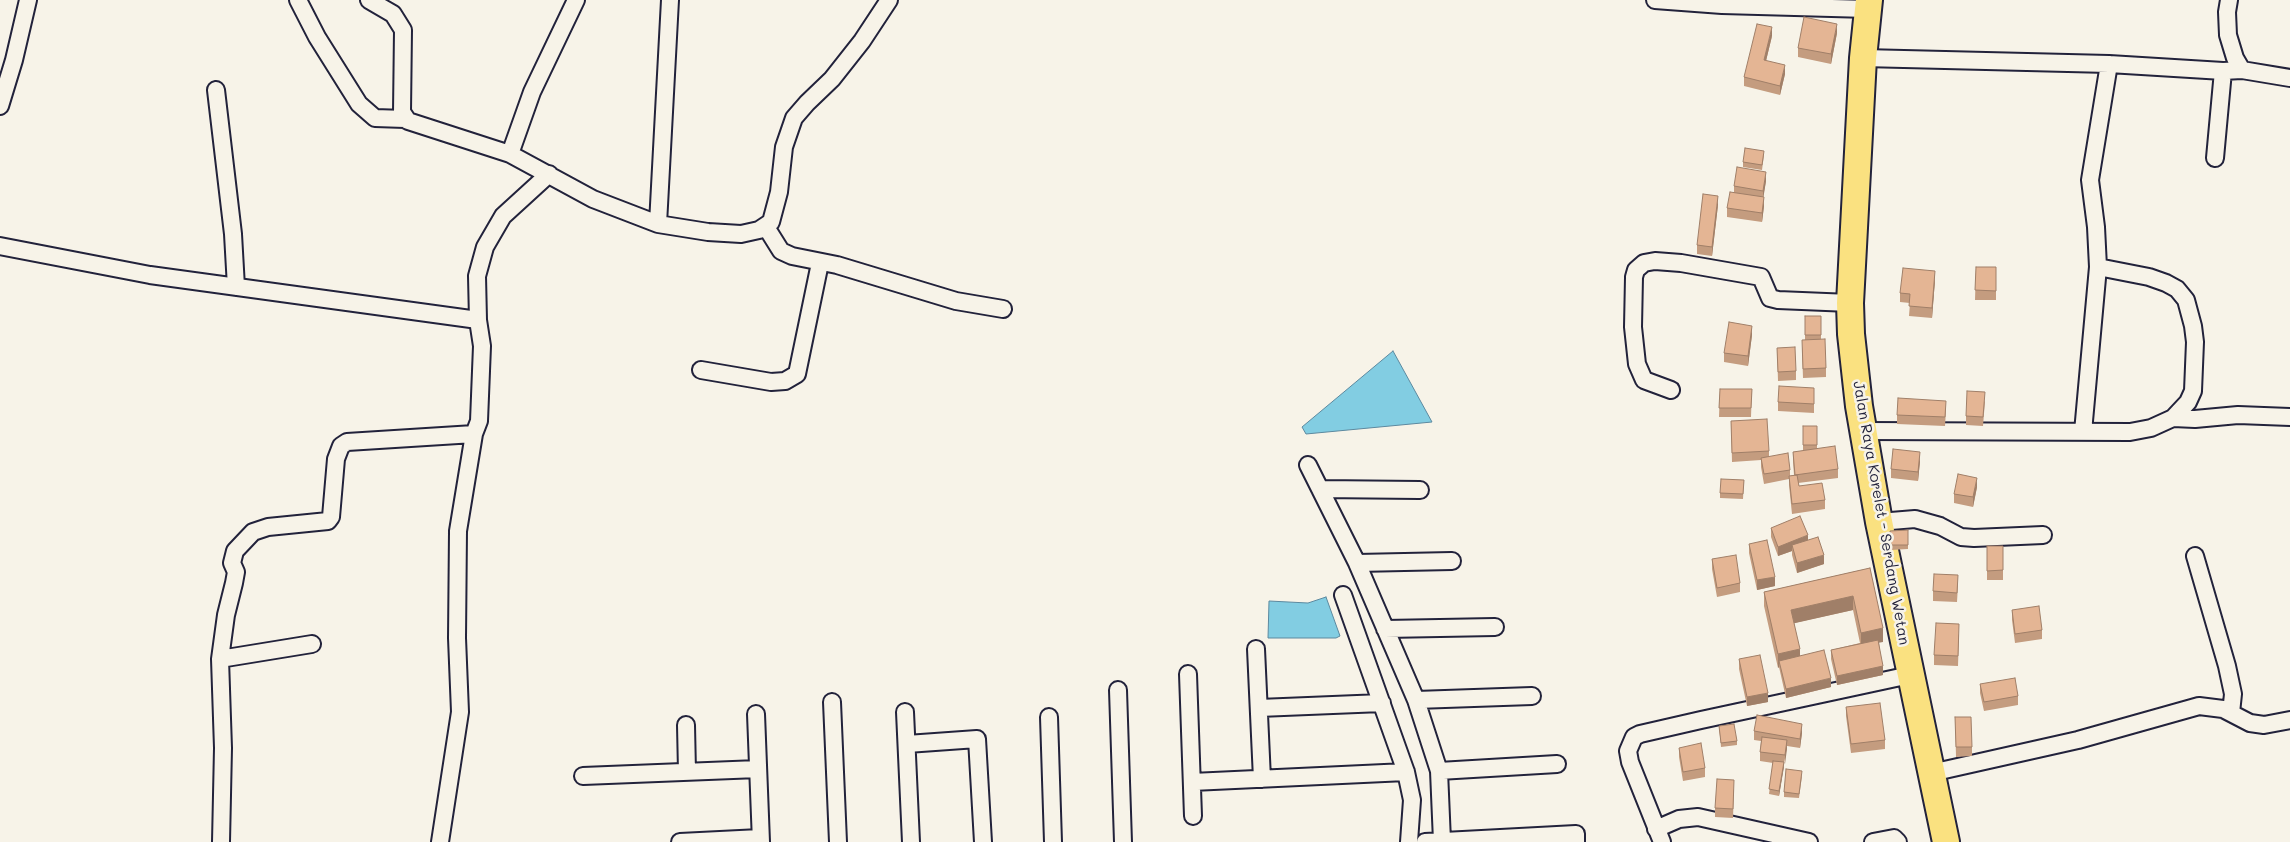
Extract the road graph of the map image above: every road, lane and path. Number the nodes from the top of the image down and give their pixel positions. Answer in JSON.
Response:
{"nodes":[{"id":1,"x":28,"y":0,"type":"edge"},
{"id":2,"x":298,"y":0,"type":"edge"},
{"id":3,"x":369,"y":0,"type":"edge"},
{"id":4,"x":576,"y":0,"type":"edge"},
{"id":5,"x":670,"y":0,"type":"edge"},
{"id":6,"x":889,"y":0,"type":"edge"},
{"id":7,"x":1655,"y":0,"type":"edge"},
{"id":8,"x":2229,"y":0,"type":"edge"},
{"id":9,"x":1723,"y":3,"type":"edge"},
{"id":10,"x":1869,"y":5,"type":"edge"},
{"id":11,"x":1862,"y":58,"type":"junction"},
{"id":12,"x":2109,"y":64,"type":"junction"},
{"id":13,"x":2242,"y":70,"type":"junction"},
{"id":14,"x":2222,"y":71,"type":"junction"},
{"id":15,"x":2290,"y":78,"type":"edge"},
{"id":16,"x":216,"y":90,"type":"dead end"},
{"id":17,"x":0,"y":106,"type":"edge"},
{"id":18,"x":405,"y":118,"type":"junction"},
{"id":19,"x":510,"y":154,"type":"junction"},
{"id":20,"x":2214,"y":158,"type":"dead end"},
{"id":21,"x":548,"y":174,"type":"junction"},
{"id":22,"x":658,"y":224,"type":"junction"},
{"id":23,"x":766,"y":227,"type":"junction"},
{"id":24,"x":0,"y":246,"type":"edge"},
{"id":25,"x":820,"y":263,"type":"junction"},
{"id":26,"x":2098,"y":267,"type":"junction"},
{"id":27,"x":236,"y":287,"type":"junction"},
{"id":28,"x":1850,"y":303,"type":"junction"},
{"id":29,"x":1003,"y":310,"type":"dead end"},
{"id":30,"x":478,"y":320,"type":"junction"},
{"id":31,"x":701,"y":370,"type":"dead end"},
{"id":32,"x":1671,"y":390,"type":"dead end"},
{"id":33,"x":2290,"y":417,"type":"edge"},
{"id":34,"x":2173,"y":418,"type":"junction"},
{"id":35,"x":1863,"y":431,"type":"junction"},
{"id":36,"x":2082,"y":432,"type":"junction"},
{"id":37,"x":474,"y":434,"type":"junction"},
{"id":38,"x":1308,"y":465,"type":"dead end"},
{"id":39,"x":1320,"y":490,"type":"junction"},
{"id":40,"x":1420,"y":490,"type":"dead end"},
{"id":41,"x":1879,"y":522,"type":"junction"},
{"id":42,"x":2043,"y":535,"type":"dead end"},
{"id":43,"x":2195,"y":556,"type":"dead end"},
{"id":44,"x":1452,"y":560,"type":"dead end"},
{"id":45,"x":1357,"y":563,"type":"junction"},
{"id":46,"x":1343,"y":596,"type":"dead end"},
{"id":47,"x":1496,"y":628,"type":"dead end"},
{"id":48,"x":1385,"y":629,"type":"junction"},
{"id":49,"x":312,"y":644,"type":"dead end"},
{"id":50,"x":1256,"y":649,"type":"dead end"},
{"id":51,"x":220,"y":659,"type":"junction"},
{"id":52,"x":1188,"y":674,"type":"dead end"},
{"id":53,"x":1910,"y":675,"type":"junction"},
{"id":54,"x":1118,"y":690,"type":"dead end"},
{"id":55,"x":1532,"y":696,"type":"dead end"},
{"id":56,"x":1416,"y":700,"type":"junction"},
{"id":57,"x":832,"y":702,"type":"dead end"},
{"id":58,"x":1382,"y":703,"type":"junction"},
{"id":59,"x":1258,"y":708,"type":"junction"},
{"id":60,"x":905,"y":712,"type":"dead end"},
{"id":61,"x":2231,"y":713,"type":"junction"},
{"id":62,"x":756,"y":714,"type":"dead end"},
{"id":63,"x":1049,"y":717,"type":"dead end"},
{"id":64,"x":2290,"y":720,"type":"edge"},
{"id":65,"x":686,"y":725,"type":"dead end"},
{"id":66,"x":907,"y":744,"type":"junction"},
{"id":67,"x":1558,"y":764,"type":"dead end"},
{"id":68,"x":758,"y":769,"type":"junction"},
{"id":69,"x":1439,"y":771,"type":"junction"},
{"id":70,"x":687,"y":772,"type":"junction"},
{"id":71,"x":1406,"y":772,"type":"junction"},
{"id":72,"x":1931,"y":772,"type":"junction"},
{"id":73,"x":582,"y":776,"type":"dead end"},
{"id":74,"x":1262,"y":779,"type":"junction"},
{"id":75,"x":1192,"y":782,"type":"junction"},
{"id":76,"x":1193,"y":816,"type":"dead end"},
{"id":77,"x":1659,"y":836,"type":"edge"},
{"id":78,"x":760,"y":840,"type":"edge"},
{"id":79,"x":1505,"y":840,"type":"edge"},
{"id":80,"x":1442,"y":841,"type":"edge"},
{"id":81,"x":221,"y":842,"type":"edge"},
{"id":82,"x":440,"y":842,"type":"edge"},
{"id":83,"x":680,"y":842,"type":"edge"},
{"id":84,"x":690,"y":842,"type":"edge"},
{"id":85,"x":838,"y":842,"type":"edge"},
{"id":86,"x":911,"y":842,"type":"edge"},
{"id":87,"x":983,"y":842,"type":"edge"},
{"id":88,"x":1053,"y":842,"type":"edge"},
{"id":89,"x":1123,"y":842,"type":"edge"},
{"id":90,"x":1409,"y":842,"type":"edge"},
{"id":91,"x":1426,"y":842,"type":"edge"},
{"id":92,"x":1576,"y":842,"type":"edge"},
{"id":93,"x":1809,"y":842,"type":"edge"},
{"id":94,"x":1873,"y":842,"type":"edge"},
{"id":95,"x":1898,"y":842,"type":"edge"},
{"id":96,"x":1946,"y":842,"type":"edge"}],
"edges":[{"from":1,"to":17,"type":"street"},
{"from":2,"to":18,"type":"street"},
{"from":3,"to":18,"type":"street"},
{"from":4,"to":19,"type":"street"},
{"from":5,"to":22,"type":"street"},
{"from":6,"to":23,"type":"street"},
{"from":7,"to":9,"type":"street"},
{"from":8,"to":13,"type":"street"},
{"from":9,"to":10,"type":"street"},
{"from":10,"to":11,"type":"main road","name":"Jalan Raya Korelet - Serdang Wetan"},
{"from":11,"to":12,"type":"street"},
{"from":11,"to":28,"type":"main road","name":"Jalan Raya Korelet - Serdang Wetan"},
{"from":12,"to":14,"type":"street"},
{"from":12,"to":26,"type":"street"},
{"from":13,"to":14,"type":"street"},
{"from":13,"to":15,"type":"street"},
{"from":14,"to":20,"type":"street"},
{"from":16,"to":27,"type":"street"},
{"from":18,"to":19,"type":"street"},
{"from":19,"to":21,"type":"street"},
{"from":21,"to":22,"type":"street"},
{"from":21,"to":30,"type":"street"},
{"from":22,"to":23,"type":"street"},
{"from":23,"to":25,"type":"street"},
{"from":24,"to":27,"type":"street"},
{"from":25,"to":29,"type":"street"},
{"from":25,"to":31,"type":"street"},
{"from":26,"to":34,"type":"street"},
{"from":26,"to":36,"type":"street"},
{"from":27,"to":30,"type":"street"},
{"from":28,"to":32,"type":"street"},
{"from":28,"to":35,"type":"main road","name":"Jalan Raya Korelet - Serdang Wetan"},
{"from":30,"to":37,"type":"street"},
{"from":33,"to":34,"type":"street"},
{"from":34,"to":36,"type":"street"},
{"from":35,"to":36,"type":"street"},
{"from":35,"to":41,"type":"main road","name":"Jalan Raya Korelet - Serdang Wetan"},
{"from":37,"to":51,"type":"street"},
{"from":37,"to":82,"type":"street"},
{"from":38,"to":39,"type":"street"},
{"from":39,"to":40,"type":"street"},
{"from":39,"to":45,"type":"street"},
{"from":41,"to":42,"type":"street"},
{"from":41,"to":53,"type":"main road","name":"Jalan Raya Korelet - Serdang Wetan"},
{"from":43,"to":61,"type":"street"},
{"from":44,"to":45,"type":"street"},
{"from":45,"to":48,"type":"street"},
{"from":46,"to":58,"type":"street"},
{"from":47,"to":48,"type":"street"},
{"from":48,"to":56,"type":"street"},
{"from":49,"to":51,"type":"street"},
{"from":50,"to":59,"type":"street"},
{"from":51,"to":81,"type":"street"},
{"from":52,"to":75,"type":"street"},
{"from":53,"to":72,"type":"main road","name":"Jalan Raya Korelet - Serdang Wetan"},
{"from":53,"to":77,"type":"street"},
{"from":54,"to":89,"type":"street"},
{"from":55,"to":56,"type":"street"},
{"from":56,"to":69,"type":"street"},
{"from":57,"to":85,"type":"street"},
{"from":58,"to":59,"type":"street"},
{"from":58,"to":71,"type":"street"},
{"from":59,"to":74,"type":"street"},
{"from":60,"to":66,"type":"street"},
{"from":61,"to":64,"type":"street"},
{"from":61,"to":72,"type":"street"},
{"from":62,"to":68,"type":"street"},
{"from":63,"to":88,"type":"street"},
{"from":65,"to":70,"type":"street"},
{"from":66,"to":86,"type":"street"},
{"from":66,"to":87,"type":"street"},
{"from":67,"to":69,"type":"street"},
{"from":68,"to":70,"type":"street"},
{"from":68,"to":78,"type":"street"},
{"from":69,"to":80,"type":"street"},
{"from":70,"to":73,"type":"street"},
{"from":71,"to":74,"type":"street"},
{"from":71,"to":90,"type":"street"},
{"from":72,"to":96,"type":"main road","name":"Jalan Raya Korelet - Serdang Wetan"},
{"from":74,"to":75,"type":"street"},
{"from":75,"to":76,"type":"street"},
{"from":77,"to":93,"type":"street"},
{"from":78,"to":84,"type":"street"},
{"from":79,"to":80,"type":"street"},
{"from":79,"to":92,"type":"street"},
{"from":80,"to":91,"type":"street"},
{"from":83,"to":84,"type":"street"},
{"from":94,"to":95,"type":"street"}]}
